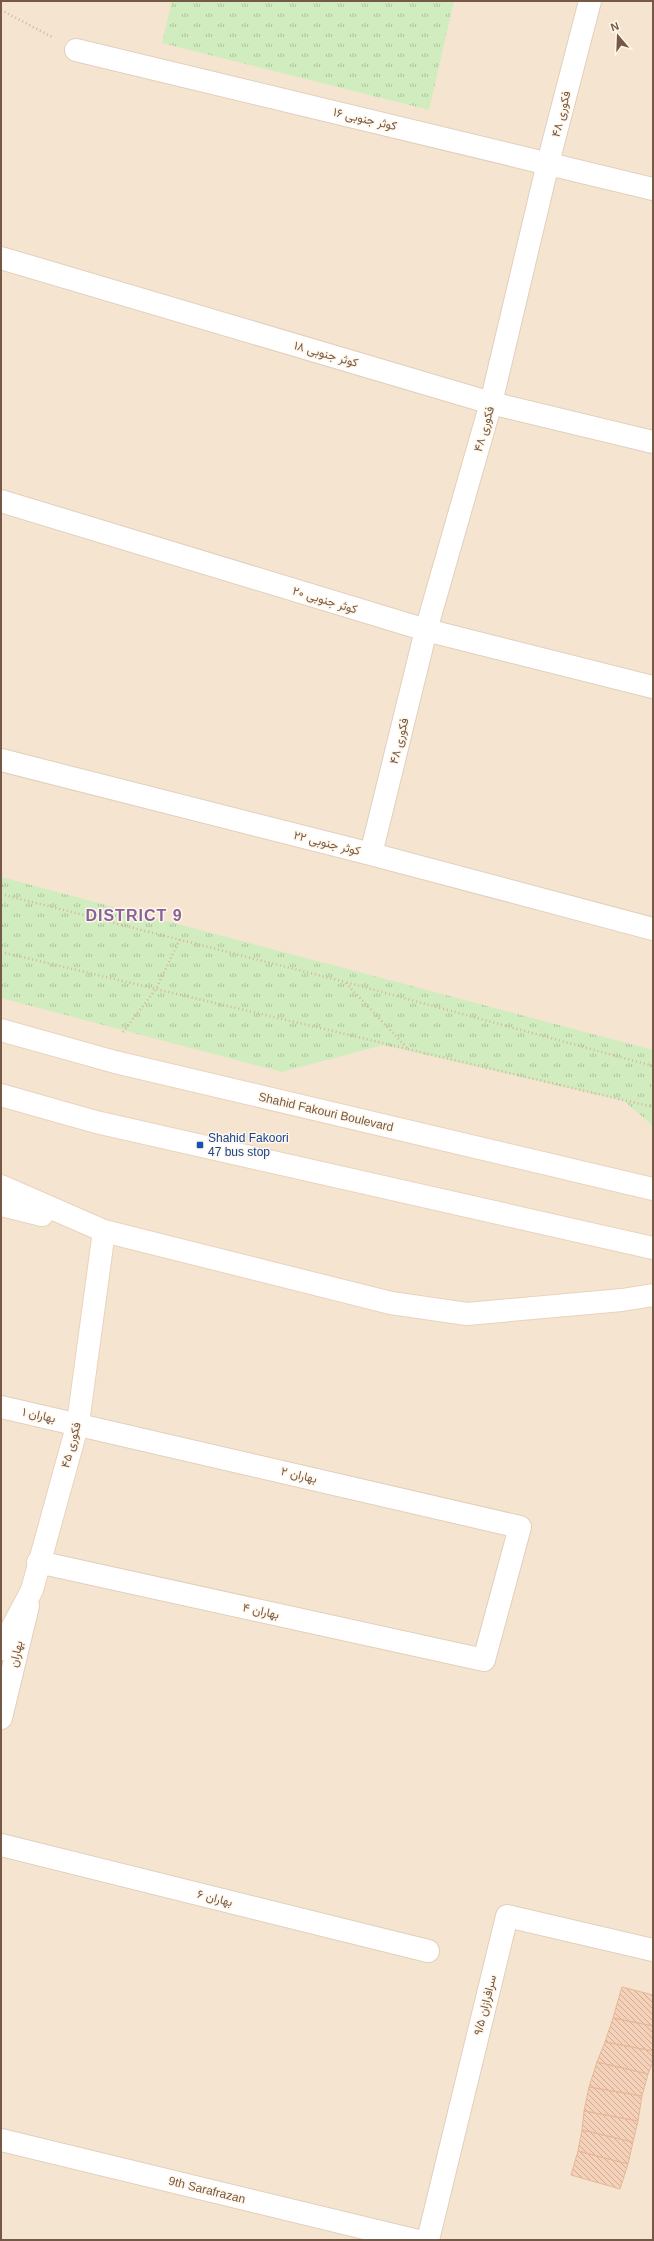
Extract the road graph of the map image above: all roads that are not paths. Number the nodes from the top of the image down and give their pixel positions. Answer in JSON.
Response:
{"nodes":[{"id":1,"x":590,"y":1,"type":"edge"},
{"id":2,"x":76,"y":50,"type":"road end"},
{"id":3,"x":548,"y":163,"type":"junction"},
{"id":4,"x":653,"y":189,"type":"edge"},
{"id":5,"x":1,"y":258,"type":"edge"},
{"id":6,"x":491,"y":403,"type":"junction"},
{"id":7,"x":653,"y":442,"type":"edge"},
{"id":8,"x":1,"y":501,"type":"edge"},
{"id":9,"x":426,"y":630,"type":"junction"},
{"id":10,"x":653,"y":687,"type":"edge"},
{"id":11,"x":1,"y":760,"type":"edge"},
{"id":12,"x":371,"y":854,"type":"junction"},
{"id":13,"x":653,"y":929,"type":"edge"},
{"id":14,"x":1,"y":1030,"type":"edge"},
{"id":15,"x":1,"y":1095,"type":"edge"},
{"id":16,"x":1,"y":1186,"type":"edge"},
{"id":17,"x":653,"y":1189,"type":"edge"},
{"id":18,"x":1,"y":1205,"type":"edge"},
{"id":19,"x":104,"y":1231,"type":"junction"},
{"id":20,"x":653,"y":1248,"type":"edge"},
{"id":21,"x":653,"y":1295,"type":"edge"},
{"id":22,"x":1,"y":1407,"type":"edge"},
{"id":23,"x":78,"y":1423,"type":"junction"},
{"id":24,"x":38,"y":1562,"type":"junction"},
{"id":25,"x":32,"y":1590,"type":"junction"},
{"id":26,"x":1,"y":1649,"type":"edge"},
{"id":27,"x":484,"y":1660,"type":"joint"},
{"id":28,"x":1,"y":1718,"type":"edge"},
{"id":29,"x":1,"y":1846,"type":"edge"},
{"id":30,"x":653,"y":1950,"type":"edge"},
{"id":31,"x":428,"y":1951,"type":"dead end"},
{"id":32,"x":1,"y":2140,"type":"edge"},
{"id":33,"x":414,"y":2240,"type":"edge"},
{"id":34,"x":428,"y":2240,"type":"edge"}],
"edges":[{"from":1,"to":3,"type":"street","name":"فکوری ۴۸"},
{"from":2,"to":3,"type":"street","name":"کوثر جنوبی ۱۶"},
{"from":3,"to":4,"type":"street","name":"کوثر جنوبی ۱۶"},
{"from":3,"to":6,"type":"street","name":"فکوری ۴۸"},
{"from":5,"to":6,"type":"street","name":"کوثر جنوبی ۱۸"},
{"from":6,"to":7,"type":"street","name":"کوثر جنوبی ۱۸"},
{"from":6,"to":9,"type":"street","name":"فکوری ۴۸"},
{"from":8,"to":9,"type":"street","name":"کوثر جنوبی ۲۰"},
{"from":9,"to":10,"type":"street","name":"کوثر جنوبی ۲۰"},
{"from":9,"to":12,"type":"street","name":"فکوری ۴۸"},
{"from":11,"to":12,"type":"street","name":"کوثر جنوبی ۲۲"},
{"from":12,"to":13,"type":"street","name":"کوثر جنوبی ۲۲"},
{"from":14,"to":17,"type":"street","name":"Shahid Fakouri Boulevard"},
{"from":15,"to":20,"type":"street"},
{"from":16,"to":19,"type":"street"},
{"from":18,"to":19,"type":"street"},
{"from":19,"to":21,"type":"street"},
{"from":19,"to":23,"type":"street","name":"فکوری ۴۵"},
{"from":22,"to":23,"type":"street","name":"بهاران ۱"},
{"from":23,"to":24,"type":"street","name":"فکوری ۴۵"},
{"from":23,"to":27,"type":"street","name":"بهاران ۲"},
{"from":24,"to":25,"type":"street","name":"فکوری ۴۵"},
{"from":24,"to":27,"type":"street","name":"بهاران ۴"},
{"from":25,"to":26,"type":"street","name":"فکوری ۴۵"},
{"from":25,"to":28,"type":"street","name":"بهاران"},
{"from":29,"to":31,"type":"street","name":"بهاران ۶"},
{"from":30,"to":34,"type":"street","name":"سرافرازان ۹/۵"},
{"from":32,"to":33,"type":"street","name":"9th Sarafrazan"}]}
